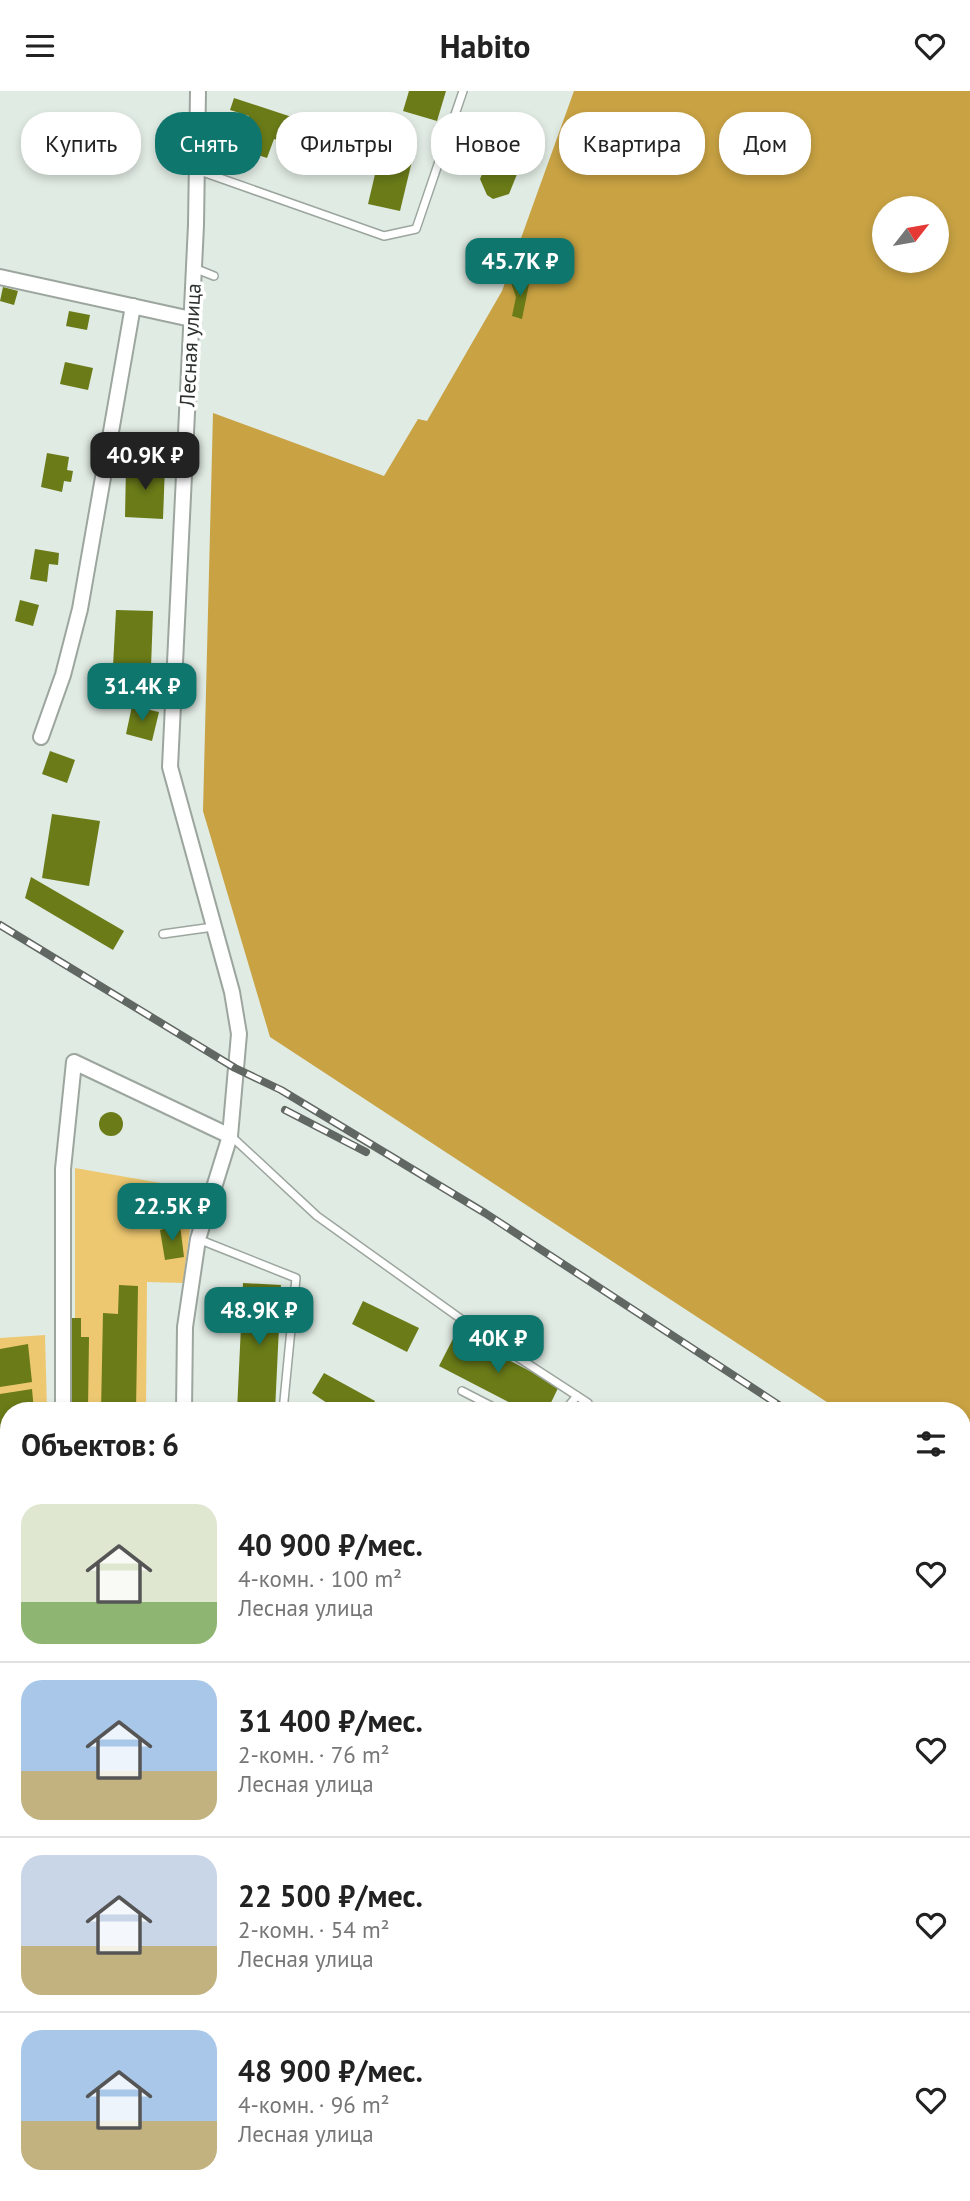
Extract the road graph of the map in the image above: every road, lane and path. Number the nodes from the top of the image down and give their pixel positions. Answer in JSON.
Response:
{"nodes":[{"id":1,"x":198,"y":91,"type":"edge"},
{"id":2,"x":463,"y":91,"type":"edge"},
{"id":3,"x":198,"y":112,"type":"edge"},
{"id":4,"x":197,"y":175,"type":"edge"},
{"id":5,"x":211,"y":175,"type":"edge"},
{"id":6,"x":194,"y":268,"type":"junction"},
{"id":7,"x":214,"y":276,"type":"dead end"},
{"id":8,"x":0,"y":277,"type":"edge"},
{"id":9,"x":132,"y":306,"type":"junction"},
{"id":10,"x":191,"y":319,"type":"junction"},
{"id":11,"x":41,"y":737,"type":"dead end"},
{"id":12,"x":214,"y":927,"type":"junction"},
{"id":13,"x":163,"y":934,"type":"dead end"},
{"id":14,"x":230,"y":1136,"type":"junction"},
{"id":15,"x":198,"y":1239,"type":"junction"},
{"id":16,"x":462,"y":1391,"type":"dead end"},
{"id":17,"x":577,"y":1396,"type":"junction"},
{"id":18,"x":63,"y":1402,"type":"edge"},
{"id":19,"x":184,"y":1402,"type":"edge"},
{"id":20,"x":284,"y":1402,"type":"edge"},
{"id":21,"x":483,"y":1402,"type":"edge"},
{"id":22,"x":572,"y":1402,"type":"edge"},
{"id":23,"x":587,"y":1402,"type":"edge"}],
"edges":[{"from":1,"to":3,"type":"street","name":"Лесная улица"},
{"from":2,"to":5,"type":"lane"},
{"from":4,"to":6,"type":"street","name":"Лесная улица"},
{"from":6,"to":7,"type":"lane"},
{"from":6,"to":10,"type":"street","name":"Лесная улица"},
{"from":8,"to":9,"type":"street"},
{"from":9,"to":10,"type":"street"},
{"from":9,"to":11,"type":"street"},
{"from":10,"to":12,"type":"street","name":"Лесная улица"},
{"from":12,"to":13,"type":"lane"},
{"from":12,"to":14,"type":"street","name":"Лесная улица"},
{"from":14,"to":15,"type":"street"},
{"from":14,"to":17,"type":"lane"},
{"from":14,"to":18,"type":"street"},
{"from":15,"to":19,"type":"street"},
{"from":15,"to":20,"type":"lane"},
{"from":16,"to":21,"type":"lane"},
{"from":17,"to":22,"type":"lane"},
{"from":17,"to":23,"type":"lane"}]}
